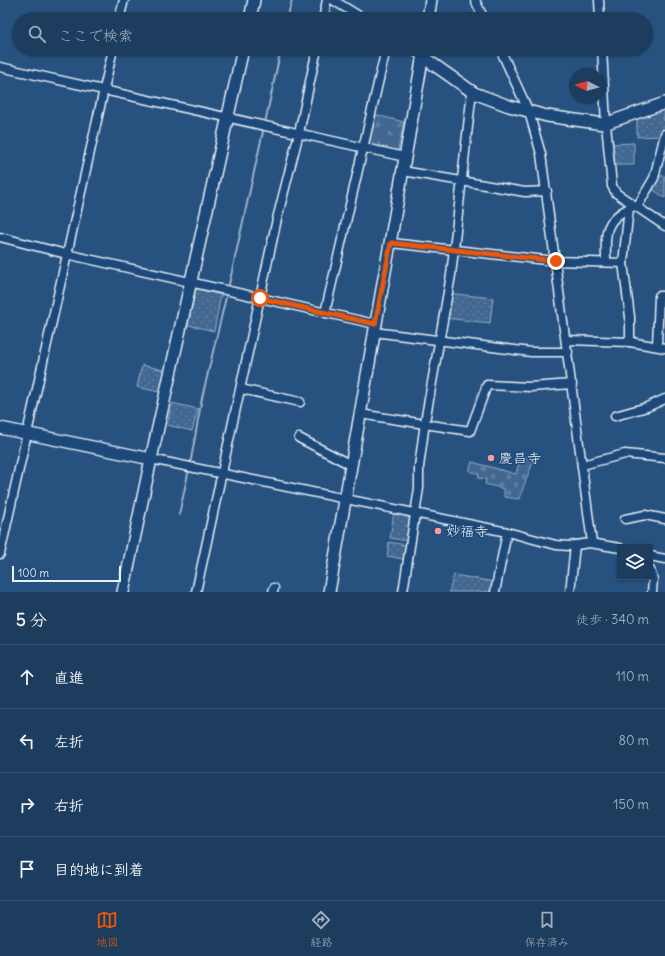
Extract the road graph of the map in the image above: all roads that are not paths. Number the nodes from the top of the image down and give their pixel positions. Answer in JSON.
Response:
{"nodes":[{"id":1,"x":124,"y":0,"type":"edge"},
{"id":2,"x":254,"y":0,"type":"edge"},
{"id":3,"x":327,"y":0,"type":"edge"},
{"id":4,"x":333,"y":0,"type":"edge"},
{"id":5,"x":431,"y":0,"type":"edge"},
{"id":6,"x":475,"y":0,"type":"edge"},
{"id":7,"x":599,"y":0,"type":"edge"},
{"id":8,"x":121,"y":12,"type":"edge"},
{"id":9,"x":251,"y":12,"type":"edge"},
{"id":10,"x":324,"y":12,"type":"edge"},
{"id":11,"x":353,"y":12,"type":"edge"},
{"id":12,"x":429,"y":12,"type":"edge"},
{"id":13,"x":481,"y":12,"type":"edge"},
{"id":14,"x":600,"y":12,"type":"edge"},
{"id":15,"x":111,"y":56,"type":"edge"},
{"id":16,"x":241,"y":56,"type":"edge"},
{"id":17,"x":316,"y":56,"type":"edge"},
{"id":18,"x":384,"y":56,"type":"edge"},
{"id":19,"x":422,"y":56,"type":"edge"},
{"id":20,"x":427,"y":56,"type":"edge"},
{"id":21,"x":503,"y":56,"type":"edge"},
{"id":22,"x":602,"y":56,"type":"edge"},
{"id":23,"x":0,"y":67,"type":"edge"},
{"id":24,"x":103,"y":90,"type":"junction"},
{"id":25,"x":472,"y":91,"type":"junction"},
{"id":26,"x":665,"y":103,"type":"edge"},
{"id":27,"x":529,"y":112,"type":"junction"},
{"id":28,"x":227,"y":117,"type":"junction"},
{"id":29,"x":606,"y":124,"type":"junction"},
{"id":30,"x":299,"y":133,"type":"junction"},
{"id":31,"x":665,"y":134,"type":"edge"},
{"id":32,"x":364,"y":148,"type":"junction"},
{"id":33,"x":405,"y":157,"type":"junction"},
{"id":34,"x":403,"y":171,"type":"junction"},
{"id":35,"x":462,"y":182,"type":"junction"},
{"id":36,"x":547,"y":191,"type":"junction"},
{"id":37,"x":634,"y":207,"type":"junction"},
{"id":38,"x":665,"y":226,"type":"edge"},
{"id":39,"x":0,"y":237,"type":"edge"},
{"id":40,"x":391,"y":243,"type":"junction"},
{"id":41,"x":454,"y":250,"type":"junction"},
{"id":42,"x":66,"y":254,"type":"junction"},
{"id":43,"x":556,"y":261,"type":"junction"},
{"id":44,"x":606,"y":262,"type":"junction"},
{"id":45,"x":623,"y":263,"type":"junction"},
{"id":46,"x":191,"y":283,"type":"junction"},
{"id":47,"x":665,"y":296,"type":"edge"},
{"id":48,"x":260,"y":298,"type":"junction"},
{"id":49,"x":325,"y":313,"type":"junction"},
{"id":50,"x":375,"y":328,"type":"junction"},
{"id":51,"x":566,"y":340,"type":"junction"},
{"id":52,"x":440,"y":341,"type":"junction"},
{"id":53,"x":630,"y":342,"type":"junction"},
{"id":54,"x":661,"y":347,"type":"edge"},
{"id":55,"x":568,"y":352,"type":"junction"},
{"id":56,"x":572,"y":384,"type":"junction"},
{"id":57,"x":241,"y":389,"type":"junction"},
{"id":58,"x":665,"y":399,"type":"edge"},
{"id":59,"x":300,"y":402,"type":"dead end"},
{"id":60,"x":360,"y":414,"type":"junction"},
{"id":61,"x":615,"y":416,"type":"dead end"},
{"id":62,"x":425,"y":422,"type":"junction"},
{"id":63,"x":0,"y":428,"type":"edge"},
{"id":64,"x":27,"y":433,"type":"junction"},
{"id":65,"x":299,"y":438,"type":"dead end"},
{"id":66,"x":665,"y":458,"type":"edge"},
{"id":67,"x":151,"y":459,"type":"junction"},
{"id":68,"x":351,"y":465,"type":"junction"},
{"id":69,"x":582,"y":465,"type":"junction"},
{"id":70,"x":223,"y":474,"type":"junction"},
{"id":71,"x":346,"y":499,"type":"junction"},
{"id":72,"x":415,"y":513,"type":"junction"},
{"id":73,"x":625,"y":518,"type":"dead end"},
{"id":74,"x":665,"y":519,"type":"edge"},
{"id":75,"x":507,"y":532,"type":"junction"},
{"id":76,"x":592,"y":543,"type":"junction"},
{"id":77,"x":575,"y":545,"type":"junction"},
{"id":78,"x":617,"y":547,"type":"edge"},
{"id":79,"x":0,"y":554,"type":"edge"},
{"id":80,"x":653,"y":557,"type":"edge"},
{"id":81,"x":665,"y":560,"type":"edge"},
{"id":82,"x":653,"y":580,"type":"edge"},
{"id":83,"x":123,"y":592,"type":"edge"},
{"id":84,"x":196,"y":592,"type":"edge"},
{"id":85,"x":330,"y":592,"type":"edge"},
{"id":86,"x":402,"y":592,"type":"edge"},
{"id":87,"x":495,"y":592,"type":"edge"},
{"id":88,"x":570,"y":592,"type":"edge"},
{"id":89,"x":652,"y":592,"type":"edge"}],
"edges":[{"from":1,"to":8,"type":"street"},
{"from":2,"to":9,"type":"street"},
{"from":3,"to":10,"type":"street"},
{"from":4,"to":11,"type":"street"},
{"from":5,"to":12,"type":"street"},
{"from":6,"to":13,"type":"street"},
{"from":7,"to":14,"type":"street"},
{"from":15,"to":24,"type":"street"},
{"from":16,"to":28,"type":"street"},
{"from":17,"to":30,"type":"street"},
{"from":18,"to":32,"type":"street"},
{"from":19,"to":33,"type":"street"},
{"from":20,"to":25,"type":"street"},
{"from":21,"to":27,"type":"street"},
{"from":22,"to":29,"type":"street"},
{"from":23,"to":24,"type":"street"},
{"from":24,"to":28,"type":"street"},
{"from":24,"to":42,"type":"street"},
{"from":25,"to":27,"type":"street"},
{"from":25,"to":35,"type":"street"},
{"from":26,"to":29,"type":"street"},
{"from":27,"to":29,"type":"street"},
{"from":27,"to":36,"type":"street"},
{"from":28,"to":30,"type":"street"},
{"from":28,"to":46,"type":"street"},
{"from":29,"to":37,"type":"street"},
{"from":30,"to":32,"type":"street"},
{"from":30,"to":48,"type":"street"},
{"from":31,"to":37,"type":"street"},
{"from":32,"to":33,"type":"street"},
{"from":32,"to":49,"type":"street"},
{"from":33,"to":34,"type":"street"},
{"from":34,"to":35,"type":"street"},
{"from":34,"to":40,"type":"street"},
{"from":35,"to":36,"type":"street"},
{"from":35,"to":41,"type":"street"},
{"from":36,"to":43,"type":"street"},
{"from":37,"to":38,"type":"street"},
{"from":37,"to":44,"type":"street"},
{"from":37,"to":45,"type":"street"},
{"from":39,"to":42,"type":"street"},
{"from":40,"to":41,"type":"street"},
{"from":40,"to":50,"type":"street"},
{"from":41,"to":43,"type":"street"},
{"from":41,"to":52,"type":"street"},
{"from":42,"to":46,"type":"street"},
{"from":42,"to":64,"type":"street"},
{"from":43,"to":44,"type":"street"},
{"from":43,"to":51,"type":"street"},
{"from":44,"to":45,"type":"street"},
{"from":45,"to":53,"type":"street"},
{"from":46,"to":48,"type":"street"},
{"from":46,"to":67,"type":"street"},
{"from":47,"to":54,"type":"street"},
{"from":48,"to":49,"type":"street"},
{"from":48,"to":57,"type":"street"},
{"from":49,"to":50,"type":"street"},
{"from":50,"to":52,"type":"street"},
{"from":50,"to":60,"type":"street"},
{"from":51,"to":53,"type":"street"},
{"from":51,"to":55,"type":"street"},
{"from":52,"to":55,"type":"street"},
{"from":52,"to":62,"type":"street"},
{"from":53,"to":54,"type":"street"},
{"from":55,"to":56,"type":"street"},
{"from":56,"to":62,"type":"street"},
{"from":56,"to":69,"type":"street"},
{"from":57,"to":59,"type":"street"},
{"from":57,"to":70,"type":"street"},
{"from":58,"to":61,"type":"street"},
{"from":60,"to":62,"type":"street"},
{"from":60,"to":68,"type":"street"},
{"from":62,"to":72,"type":"street"},
{"from":63,"to":64,"type":"street"},
{"from":64,"to":67,"type":"street"},
{"from":64,"to":79,"type":"street"},
{"from":65,"to":68,"type":"street"},
{"from":66,"to":69,"type":"street"},
{"from":67,"to":70,"type":"street"},
{"from":67,"to":83,"type":"street"},
{"from":68,"to":71,"type":"street"},
{"from":69,"to":76,"type":"street"},
{"from":70,"to":71,"type":"street"},
{"from":70,"to":84,"type":"street"},
{"from":71,"to":72,"type":"street"},
{"from":71,"to":85,"type":"street"},
{"from":72,"to":75,"type":"street"},
{"from":72,"to":86,"type":"street"},
{"from":73,"to":74,"type":"street"},
{"from":75,"to":77,"type":"street"},
{"from":75,"to":87,"type":"street"},
{"from":76,"to":77,"type":"street"},
{"from":76,"to":78,"type":"street"},
{"from":77,"to":88,"type":"street"},
{"from":80,"to":81,"type":"street"},
{"from":82,"to":89,"type":"street"}]}
